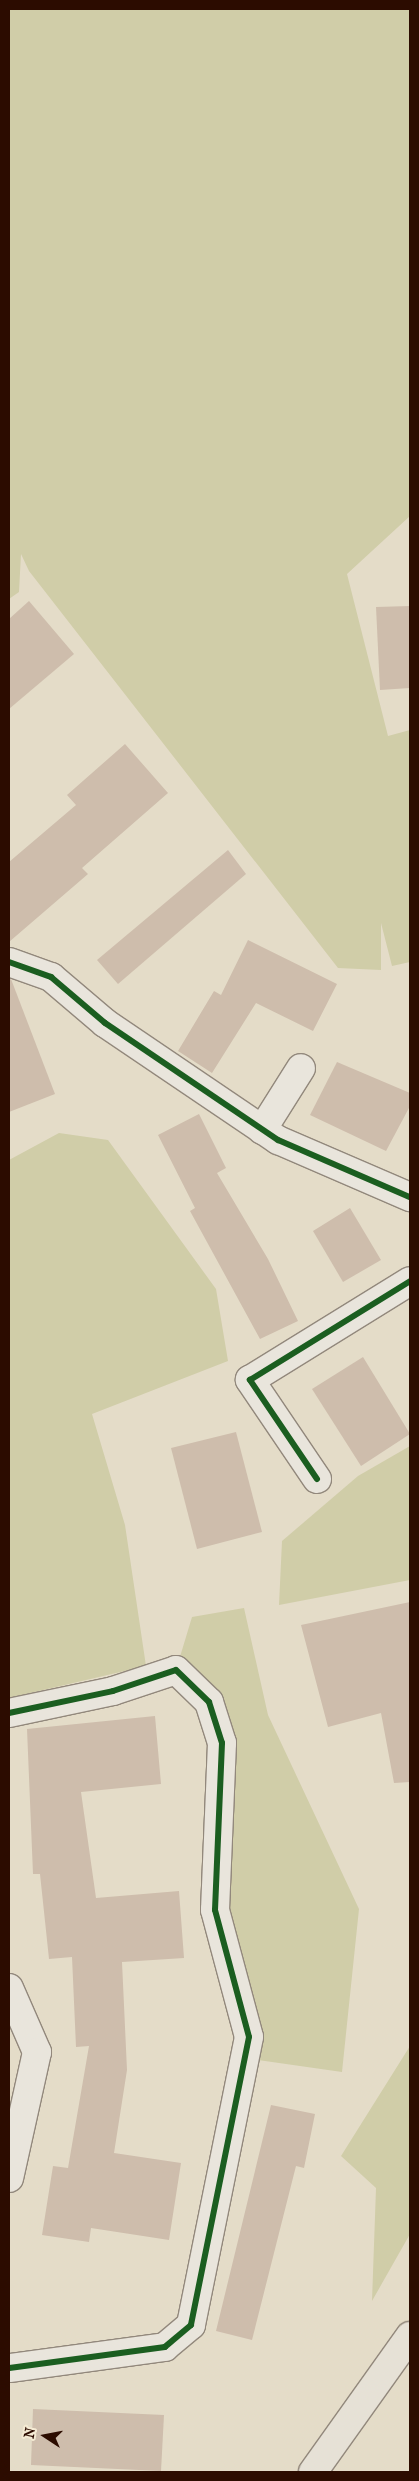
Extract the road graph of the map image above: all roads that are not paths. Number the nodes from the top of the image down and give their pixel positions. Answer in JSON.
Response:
{"nodes":[{"id":1,"x":9,"y":962,"type":"edge"},
{"id":2,"x":301,"y":1068,"type":"dead end"},
{"id":3,"x":262,"y":1130,"type":"junction"},
{"id":4,"x":410,"y":1197,"type":"edge"},
{"id":5,"x":410,"y":1281,"type":"edge"},
{"id":6,"x":317,"y":1479,"type":"dead end"},
{"id":7,"x":9,"y":1713,"type":"edge"},
{"id":8,"x":9,"y":1988,"type":"edge"},
{"id":9,"x":9,"y":2178,"type":"edge"},
{"id":10,"x":410,"y":2336,"type":"edge"},
{"id":11,"x":9,"y":2368,"type":"edge"},
{"id":12,"x":313,"y":2472,"type":"edge"}],
"edges":[{"from":1,"to":3,"type":"street"},
{"from":2,"to":3,"type":"street"},
{"from":3,"to":4,"type":"street"},
{"from":5,"to":6,"type":"street"},
{"from":7,"to":11,"type":"street"},
{"from":8,"to":9,"type":"street"},
{"from":10,"to":12,"type":"highway"}]}
